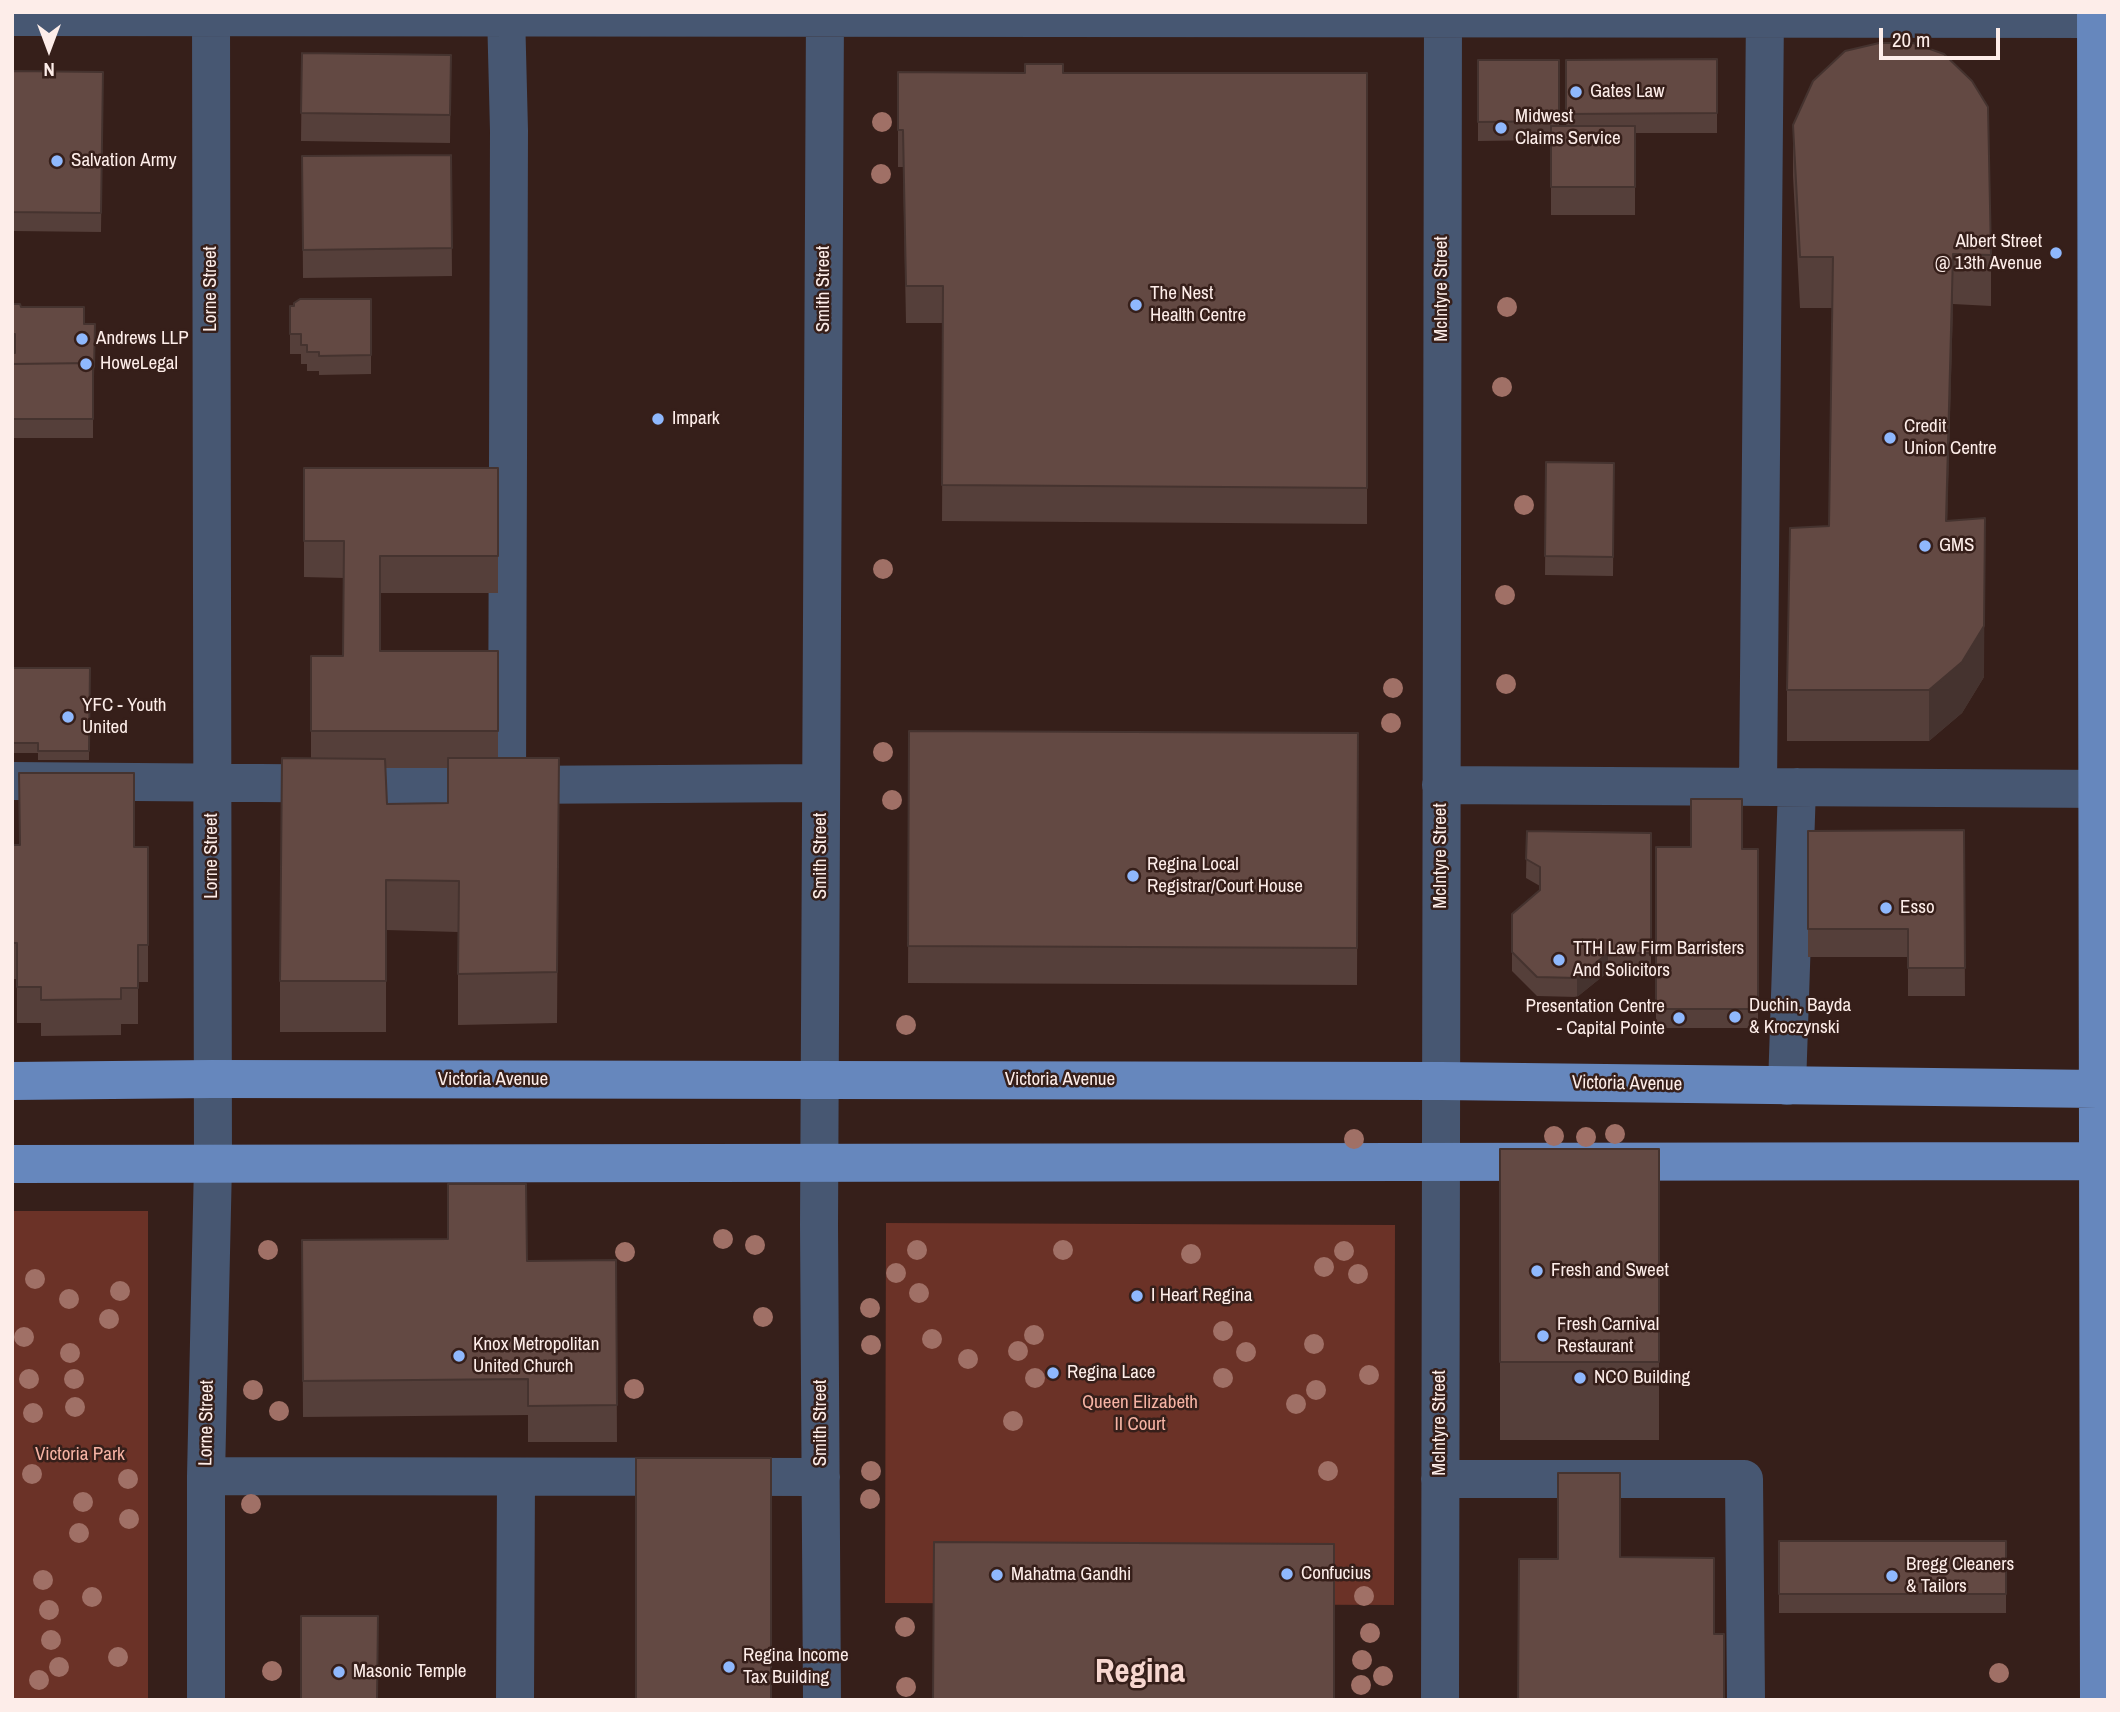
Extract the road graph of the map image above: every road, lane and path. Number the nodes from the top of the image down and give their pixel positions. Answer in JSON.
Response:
{"nodes":[{"id":1,"x":211,"y":15,"type":"edge"},
{"id":2,"x":506,"y":15,"type":"edge"},
{"id":3,"x":825,"y":15,"type":"edge"},
{"id":4,"x":1144,"y":15,"type":"edge"},
{"id":5,"x":1443,"y":15,"type":"edge"},
{"id":6,"x":1765,"y":15,"type":"edge"},
{"id":7,"x":12,"y":17,"type":"edge"},
{"id":8,"x":2100,"y":17,"type":"edge"},
{"id":9,"x":12,"y":781,"type":"edge"},
{"id":10,"x":212,"y":782,"type":"junction"},
{"id":11,"x":821,"y":783,"type":"junction"},
{"id":12,"x":507,"y":785,"type":"junction"},
{"id":13,"x":1441,"y":785,"type":"junction"},
{"id":14,"x":1758,"y":786,"type":"junction"},
{"id":15,"x":1797,"y":788,"type":"junction"},
{"id":16,"x":2103,"y":789,"type":"edge"},
{"id":17,"x":212,"y":1079,"type":"junction"},
{"id":18,"x":820,"y":1080,"type":"junction"},
{"id":19,"x":12,"y":1081,"type":"edge"},
{"id":20,"x":1441,"y":1081,"type":"junction"},
{"id":21,"x":1787,"y":1086,"type":"junction"},
{"id":22,"x":2103,"y":1089,"type":"edge"},
{"id":23,"x":2103,"y":1161,"type":"edge"},
{"id":24,"x":1441,"y":1162,"type":"junction"},
{"id":25,"x":821,"y":1163,"type":"junction"},
{"id":26,"x":12,"y":1164,"type":"edge"},
{"id":27,"x":213,"y":1164,"type":"junction"},
{"id":28,"x":206,"y":1476,"type":"junction"},
{"id":29,"x":516,"y":1477,"type":"junction"},
{"id":30,"x":821,"y":1477,"type":"junction"},
{"id":31,"x":1440,"y":1479,"type":"junction"},
{"id":32,"x":206,"y":1700,"type":"edge"},
{"id":33,"x":515,"y":1700,"type":"edge"},
{"id":34,"x":822,"y":1700,"type":"edge"},
{"id":35,"x":1440,"y":1700,"type":"edge"},
{"id":36,"x":1746,"y":1700,"type":"edge"},
{"id":37,"x":2099,"y":1700,"type":"edge"}],
"edges":[{"from":1,"to":2,"type":"street"},
{"from":1,"to":7,"type":"street"},
{"from":1,"to":10,"type":"street","name":"Lorne Street"},
{"from":2,"to":3,"type":"street"},
{"from":2,"to":12,"type":"street"},
{"from":3,"to":4,"type":"street"},
{"from":3,"to":11,"type":"street","name":"Smith Street"},
{"from":4,"to":5,"type":"street"},
{"from":5,"to":6,"type":"street"},
{"from":5,"to":13,"type":"street","name":"McIntyre Street"},
{"from":6,"to":8,"type":"street"},
{"from":6,"to":14,"type":"street"},
{"from":8,"to":16,"type":"main road"},
{"from":9,"to":10,"type":"street"},
{"from":10,"to":12,"type":"street"},
{"from":10,"to":17,"type":"street","name":"Lorne Street"},
{"from":11,"to":12,"type":"street"},
{"from":11,"to":18,"type":"street","name":"Smith Street"},
{"from":13,"to":14,"type":"street"},
{"from":13,"to":20,"type":"street","name":"McIntyre Street"},
{"from":14,"to":15,"type":"street"},
{"from":15,"to":16,"type":"street"},
{"from":15,"to":21,"type":"street"},
{"from":16,"to":22,"type":"main road"},
{"from":17,"to":18,"type":"main road","name":"Victoria Avenue"},
{"from":17,"to":19,"type":"main road","name":"Victoria Avenue"},
{"from":17,"to":27,"type":"street","name":"Lorne Street"},
{"from":18,"to":20,"type":"main road","name":"Victoria Avenue"},
{"from":18,"to":25,"type":"street","name":"Smith Street"},
{"from":20,"to":21,"type":"main road","name":"Victoria Avenue"},
{"from":20,"to":24,"type":"street","name":"McIntyre Street"},
{"from":21,"to":22,"type":"main road","name":"Victoria Avenue"},
{"from":22,"to":23,"type":"main road"},
{"from":23,"to":24,"type":"main road"},
{"from":23,"to":37,"type":"main road"},
{"from":24,"to":25,"type":"main road"},
{"from":24,"to":31,"type":"street","name":"McIntyre Street"},
{"from":25,"to":27,"type":"main road"},
{"from":25,"to":30,"type":"street","name":"Smith Street"},
{"from":26,"to":27,"type":"main road"},
{"from":27,"to":28,"type":"street","name":"Lorne Street"},
{"from":28,"to":29,"type":"street"},
{"from":28,"to":32,"type":"street","name":"Lorne Street"},
{"from":29,"to":30,"type":"street"},
{"from":29,"to":33,"type":"street"},
{"from":30,"to":34,"type":"street","name":"Smith Street"},
{"from":31,"to":35,"type":"street","name":"McIntyre Street"},
{"from":31,"to":36,"type":"street"}]}
